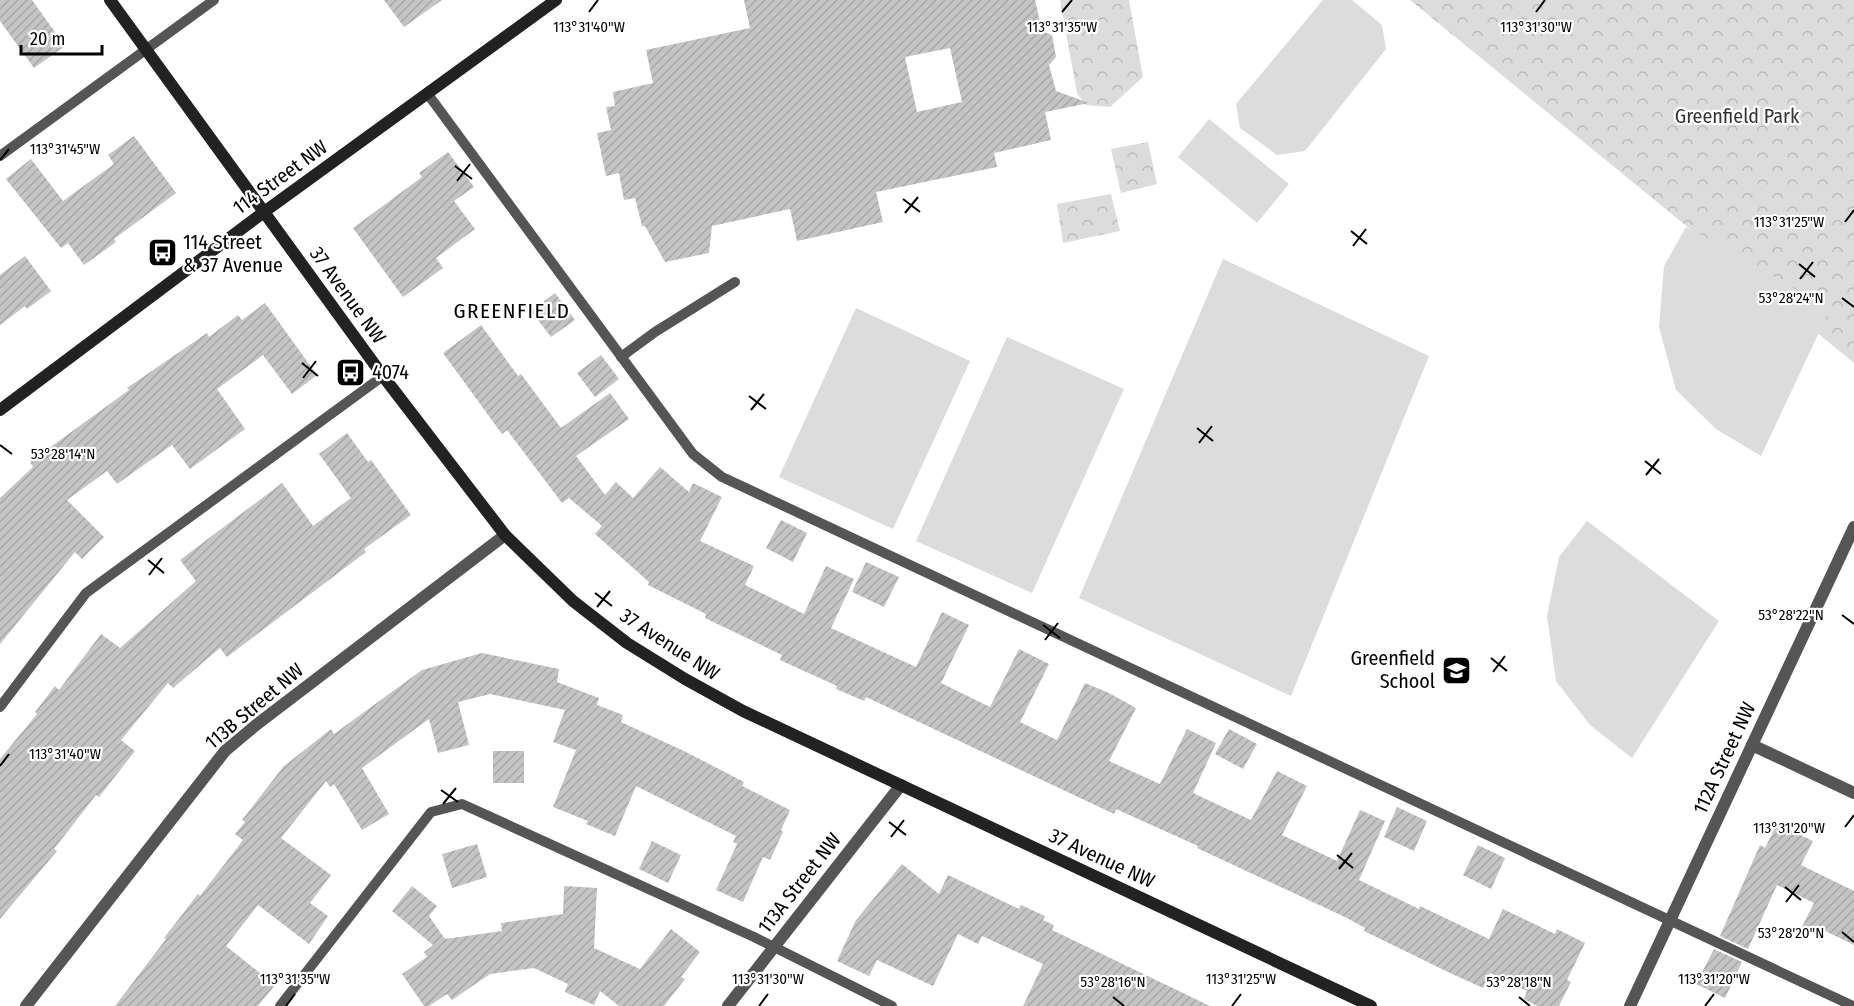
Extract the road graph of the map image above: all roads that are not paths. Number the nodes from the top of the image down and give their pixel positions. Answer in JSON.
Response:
{"nodes":[{"id":1,"x":111,"y":0,"type":"edge"},
{"id":2,"x":214,"y":0,"type":"edge"},
{"id":3,"x":556,"y":0,"type":"edge"},
{"id":4,"x":146,"y":49,"type":"junction"},
{"id":5,"x":428,"y":93,"type":"junction"},
{"id":6,"x":0,"y":156,"type":"edge"},
{"id":7,"x":264,"y":212,"type":"junction"},
{"id":8,"x":735,"y":282,"type":"dead end"},
{"id":9,"x":621,"y":357,"type":"junction"},
{"id":10,"x":383,"y":376,"type":"junction"},
{"id":11,"x":0,"y":410,"type":"edge"},
{"id":12,"x":1854,"y":527,"type":"edge"},
{"id":13,"x":505,"y":535,"type":"junction"},
{"id":14,"x":0,"y":707,"type":"edge"},
{"id":15,"x":1752,"y":745,"type":"junction"},
{"id":16,"x":902,"y":785,"type":"junction"},
{"id":17,"x":1854,"y":793,"type":"edge"},
{"id":18,"x":1669,"y":920,"type":"junction"},
{"id":19,"x":774,"y":946,"type":"junction"},
{"id":20,"x":26,"y":1006,"type":"edge"},
{"id":21,"x":280,"y":1006,"type":"edge"},
{"id":22,"x":729,"y":1006,"type":"edge"},
{"id":23,"x":892,"y":1006,"type":"edge"},
{"id":24,"x":1371,"y":1006,"type":"edge"},
{"id":25,"x":1629,"y":1006,"type":"edge"},
{"id":26,"x":1853,"y":1006,"type":"edge"}],
"edges":[{"from":1,"to":4,"type":"street","name":"37 Avenue NW"},
{"from":2,"to":4,"type":"lane"},
{"from":3,"to":5,"type":"street","name":"114 Street NW"},
{"from":4,"to":6,"type":"lane"},
{"from":4,"to":7,"type":"street","name":"37 Avenue NW"},
{"from":5,"to":7,"type":"street","name":"114 Street NW"},
{"from":5,"to":9,"type":"lane"},
{"from":7,"to":10,"type":"street","name":"37 Avenue NW"},
{"from":7,"to":11,"type":"street","name":"114 Street NW"},
{"from":8,"to":9,"type":"lane"},
{"from":9,"to":18,"type":"lane"},
{"from":10,"to":13,"type":"street","name":"37 Avenue NW"},
{"from":10,"to":14,"type":"lane"},
{"from":12,"to":15,"type":"street","name":"112A Street NW"},
{"from":13,"to":16,"type":"street","name":"37 Avenue NW"},
{"from":13,"to":20,"type":"street","name":"113B Street NW"},
{"from":15,"to":17,"type":"street"},
{"from":15,"to":18,"type":"street","name":"112A Street NW"},
{"from":16,"to":19,"type":"street","name":"113A Street NW"},
{"from":16,"to":24,"type":"street","name":"37 Avenue NW"},
{"from":18,"to":25,"type":"street","name":"112A Street NW"},
{"from":18,"to":26,"type":"lane"},
{"from":19,"to":21,"type":"lane"},
{"from":19,"to":22,"type":"street","name":"113A Street NW"},
{"from":19,"to":23,"type":"lane"}]}
